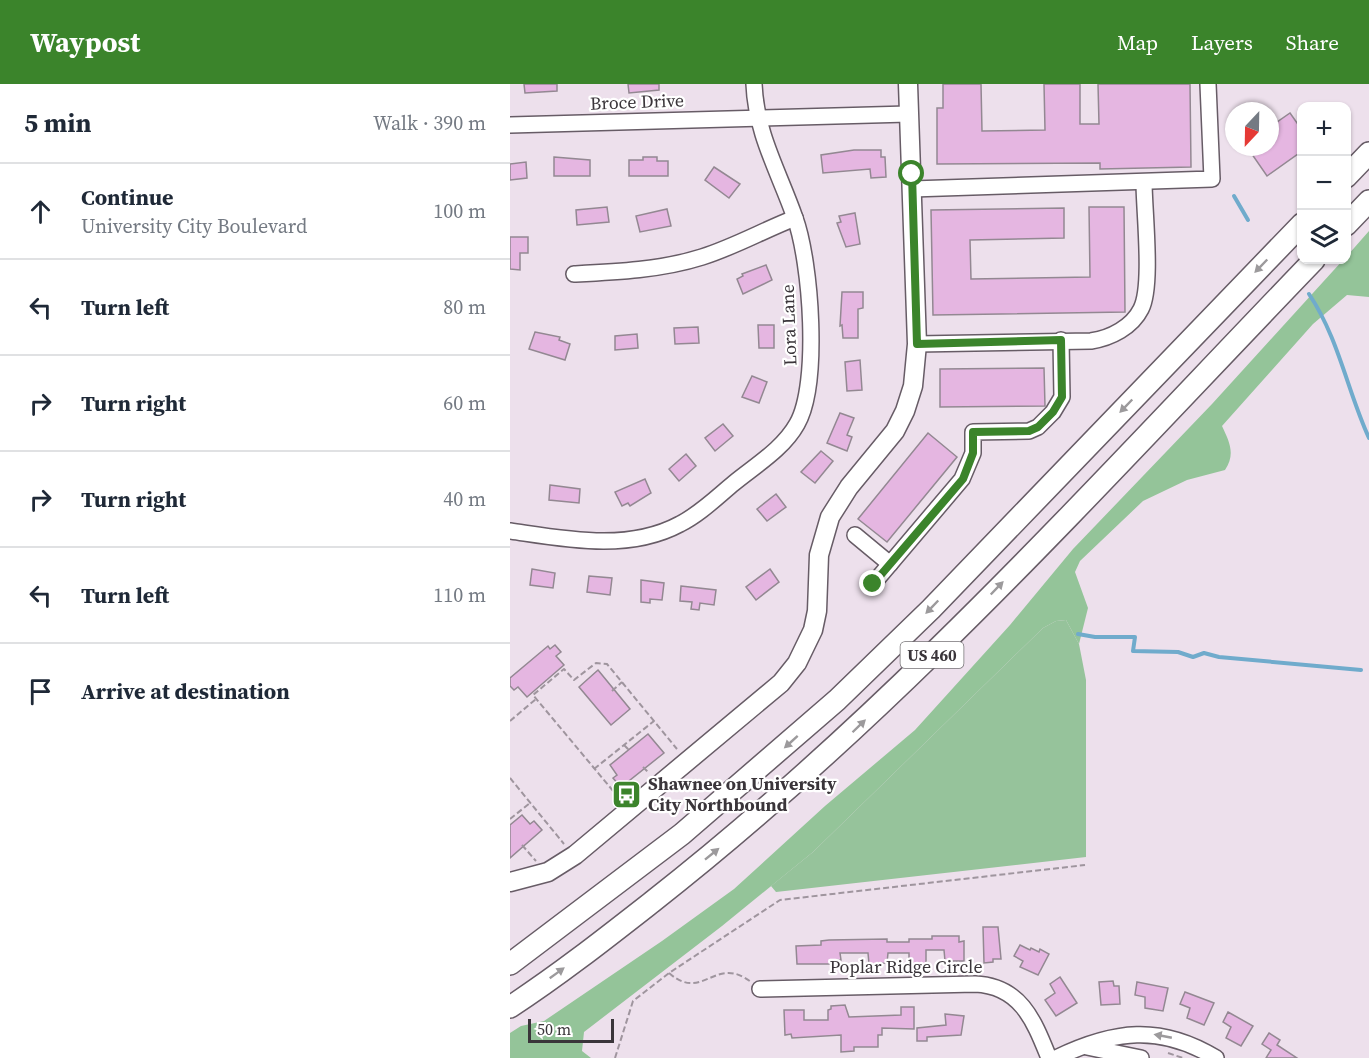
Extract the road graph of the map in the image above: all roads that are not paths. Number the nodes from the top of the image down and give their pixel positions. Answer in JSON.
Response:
{"nodes":[{"id":1,"x":754,"y":84,"type":"edge"},
{"id":2,"x":908,"y":84,"type":"edge"},
{"id":3,"x":1209,"y":84,"type":"edge"},
{"id":4,"x":908,"y":114,"type":"junction"},
{"id":5,"x":758,"y":118,"type":"junction"},
{"id":6,"x":510,"y":125,"type":"edge"},
{"id":7,"x":1369,"y":153,"type":"edge"},
{"id":8,"x":1351,"y":173,"type":"edge"},
{"id":9,"x":1144,"y":182,"type":"junction"},
{"id":10,"x":912,"y":189,"type":"junction"},
{"id":11,"x":1369,"y":201,"type":"edge"},
{"id":12,"x":795,"y":218,"type":"junction"},
{"id":13,"x":1351,"y":221,"type":"edge"},
{"id":14,"x":1297,"y":229,"type":"edge"},
{"id":15,"x":1310,"y":264,"type":"edge"},
{"id":16,"x":574,"y":274,"type":"dead end"},
{"id":17,"x":1061,"y":340,"type":"junction"},
{"id":18,"x":917,"y":344,"type":"junction"},
{"id":19,"x":510,"y":531,"type":"edge"},
{"id":20,"x":855,"y":535,"type":"dead end"},
{"id":21,"x":890,"y":564,"type":"junction"},
{"id":22,"x":873,"y":584,"type":"dead end"},
{"id":23,"x":510,"y":882,"type":"edge"},
{"id":24,"x":510,"y":964,"type":"edge"},
{"id":25,"x":760,"y":989,"type":"road end"},
{"id":26,"x":510,"y":1007,"type":"edge"},
{"id":27,"x":1081,"y":1047,"type":"junction"},
{"id":28,"x":1048,"y":1058,"type":"edge"},
{"id":29,"x":1056,"y":1058,"type":"edge"},
{"id":30,"x":1141,"y":1058,"type":"edge"},
{"id":31,"x":1216,"y":1058,"type":"edge"}],
"edges":[{"from":1,"to":5,"type":"street","name":"Lora Lane"},
{"from":2,"to":4,"type":"main road"},
{"from":3,"to":9,"type":"street"},
{"from":4,"to":5,"type":"street","name":"Broce Drive"},
{"from":4,"to":10,"type":"main road"},
{"from":5,"to":6,"type":"street","name":"Broce Drive"},
{"from":5,"to":12,"type":"street","name":"Lora Lane"},
{"from":7,"to":8,"type":"highway"},
{"from":9,"to":10,"type":"street"},
{"from":9,"to":17,"type":"street"},
{"from":10,"to":18,"type":"main road"},
{"from":11,"to":13,"type":"highway"},
{"from":12,"to":16,"type":"street"},
{"from":12,"to":19,"type":"street","name":"Lora Lane"},
{"from":14,"to":24,"type":"highway","number":"US 460","one_way":true},
{"from":26,"to":15,"type":"highway","number":"US 460","one_way":true},
{"from":17,"to":18,"type":"street"},
{"from":17,"to":21,"type":"street"},
{"from":18,"to":23,"type":"main road"},
{"from":20,"to":21,"type":"street"},
{"from":21,"to":22,"type":"street"},
{"from":25,"to":28,"type":"street","name":"Poplar Ridge Circle"},
{"from":27,"to":29,"type":"street"},
{"from":27,"to":30,"type":"street"},
{"from":31,"to":27,"type":"street","one_way":true}]}
